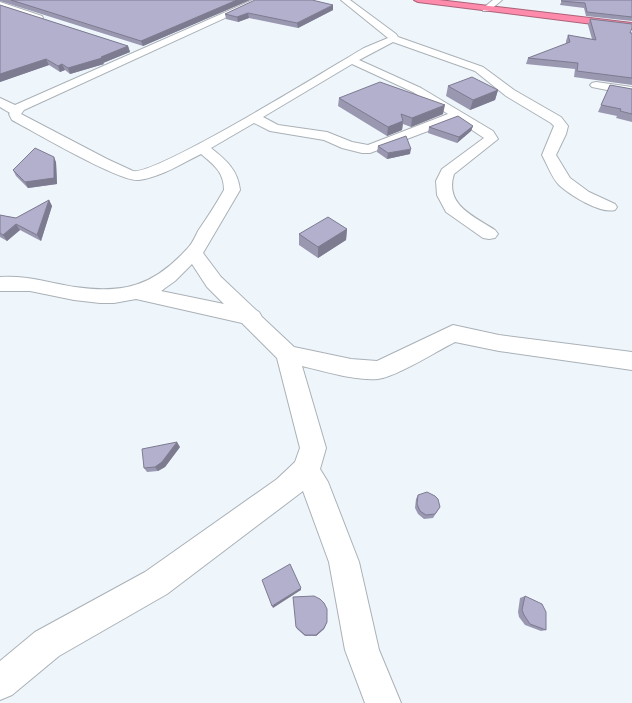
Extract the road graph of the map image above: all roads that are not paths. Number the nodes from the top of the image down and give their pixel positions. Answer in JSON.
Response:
{"nodes":[{"id":1,"x":15,"y":0,"type":"edge"},
{"id":2,"x":260,"y":0,"type":"edge"},
{"id":3,"x":345,"y":0,"type":"edge"},
{"id":4,"x":418,"y":0,"type":"edge"},
{"id":5,"x":498,"y":0,"type":"edge"},
{"id":6,"x":0,"y":5,"type":"edge"},
{"id":7,"x":486,"y":9,"type":"junction"},
{"id":8,"x":48,"y":21,"type":"edge"},
{"id":9,"x":632,"y":26,"type":"edge"},
{"id":10,"x":393,"y":39,"type":"junction"},
{"id":11,"x":129,"y":47,"type":"edge"},
{"id":12,"x":144,"y":52,"type":"junction"},
{"id":13,"x":351,"y":60,"type":"junction"},
{"id":14,"x":596,"y":86,"type":"dead end"},
{"id":15,"x":632,"y":91,"type":"edge"},
{"id":16,"x":0,"y":102,"type":"edge"},
{"id":17,"x":17,"y":114,"type":"junction"},
{"id":18,"x":458,"y":115,"type":"junction"},
{"id":19,"x":254,"y":118,"type":"junction"},
{"id":20,"x":4,"y":122,"type":"dead end"},
{"id":21,"x":202,"y":148,"type":"junction"},
{"id":22,"x":609,"y":207,"type":"dead end"},
{"id":23,"x":489,"y":234,"type":"dead end"},
{"id":24,"x":194,"y":252,"type":"junction"},
{"id":25,"x":0,"y":284,"type":"edge"},
{"id":26,"x":138,"y":293,"type":"junction"},
{"id":27,"x":252,"y":317,"type":"junction"},
{"id":28,"x":287,"y":354,"type":"junction"},
{"id":29,"x":632,"y":362,"type":"edge"},
{"id":30,"x":306,"y":470,"type":"junction"},
{"id":31,"x":0,"y":683,"type":"edge"},
{"id":32,"x":383,"y":703,"type":"edge"}],
"edges":[{"from":1,"to":6,"type":"street"},
{"from":2,"to":12,"type":"street"},
{"from":3,"to":10,"type":"street"},
{"from":4,"to":7,"type":"highway"},
{"from":5,"to":7,"type":"street"},
{"from":6,"to":8,"type":"street"},
{"from":7,"to":9,"type":"highway"},
{"from":10,"to":13,"type":"street"},
{"from":10,"to":22,"type":"street"},
{"from":11,"to":12,"type":"street"},
{"from":12,"to":17,"type":"street"},
{"from":13,"to":18,"type":"street"},
{"from":13,"to":19,"type":"street"},
{"from":14,"to":15,"type":"street"},
{"from":16,"to":17,"type":"street"},
{"from":17,"to":20,"type":"street"},
{"from":17,"to":21,"type":"street"},
{"from":18,"to":19,"type":"street"},
{"from":18,"to":23,"type":"street"},
{"from":19,"to":21,"type":"street"},
{"from":21,"to":24,"type":"street"},
{"from":24,"to":26,"type":"street"},
{"from":24,"to":27,"type":"street"},
{"from":25,"to":26,"type":"street"},
{"from":26,"to":27,"type":"street"},
{"from":27,"to":28,"type":"street"},
{"from":28,"to":29,"type":"street"},
{"from":28,"to":30,"type":"street"},
{"from":30,"to":31,"type":"street"},
{"from":30,"to":32,"type":"street"}]}
